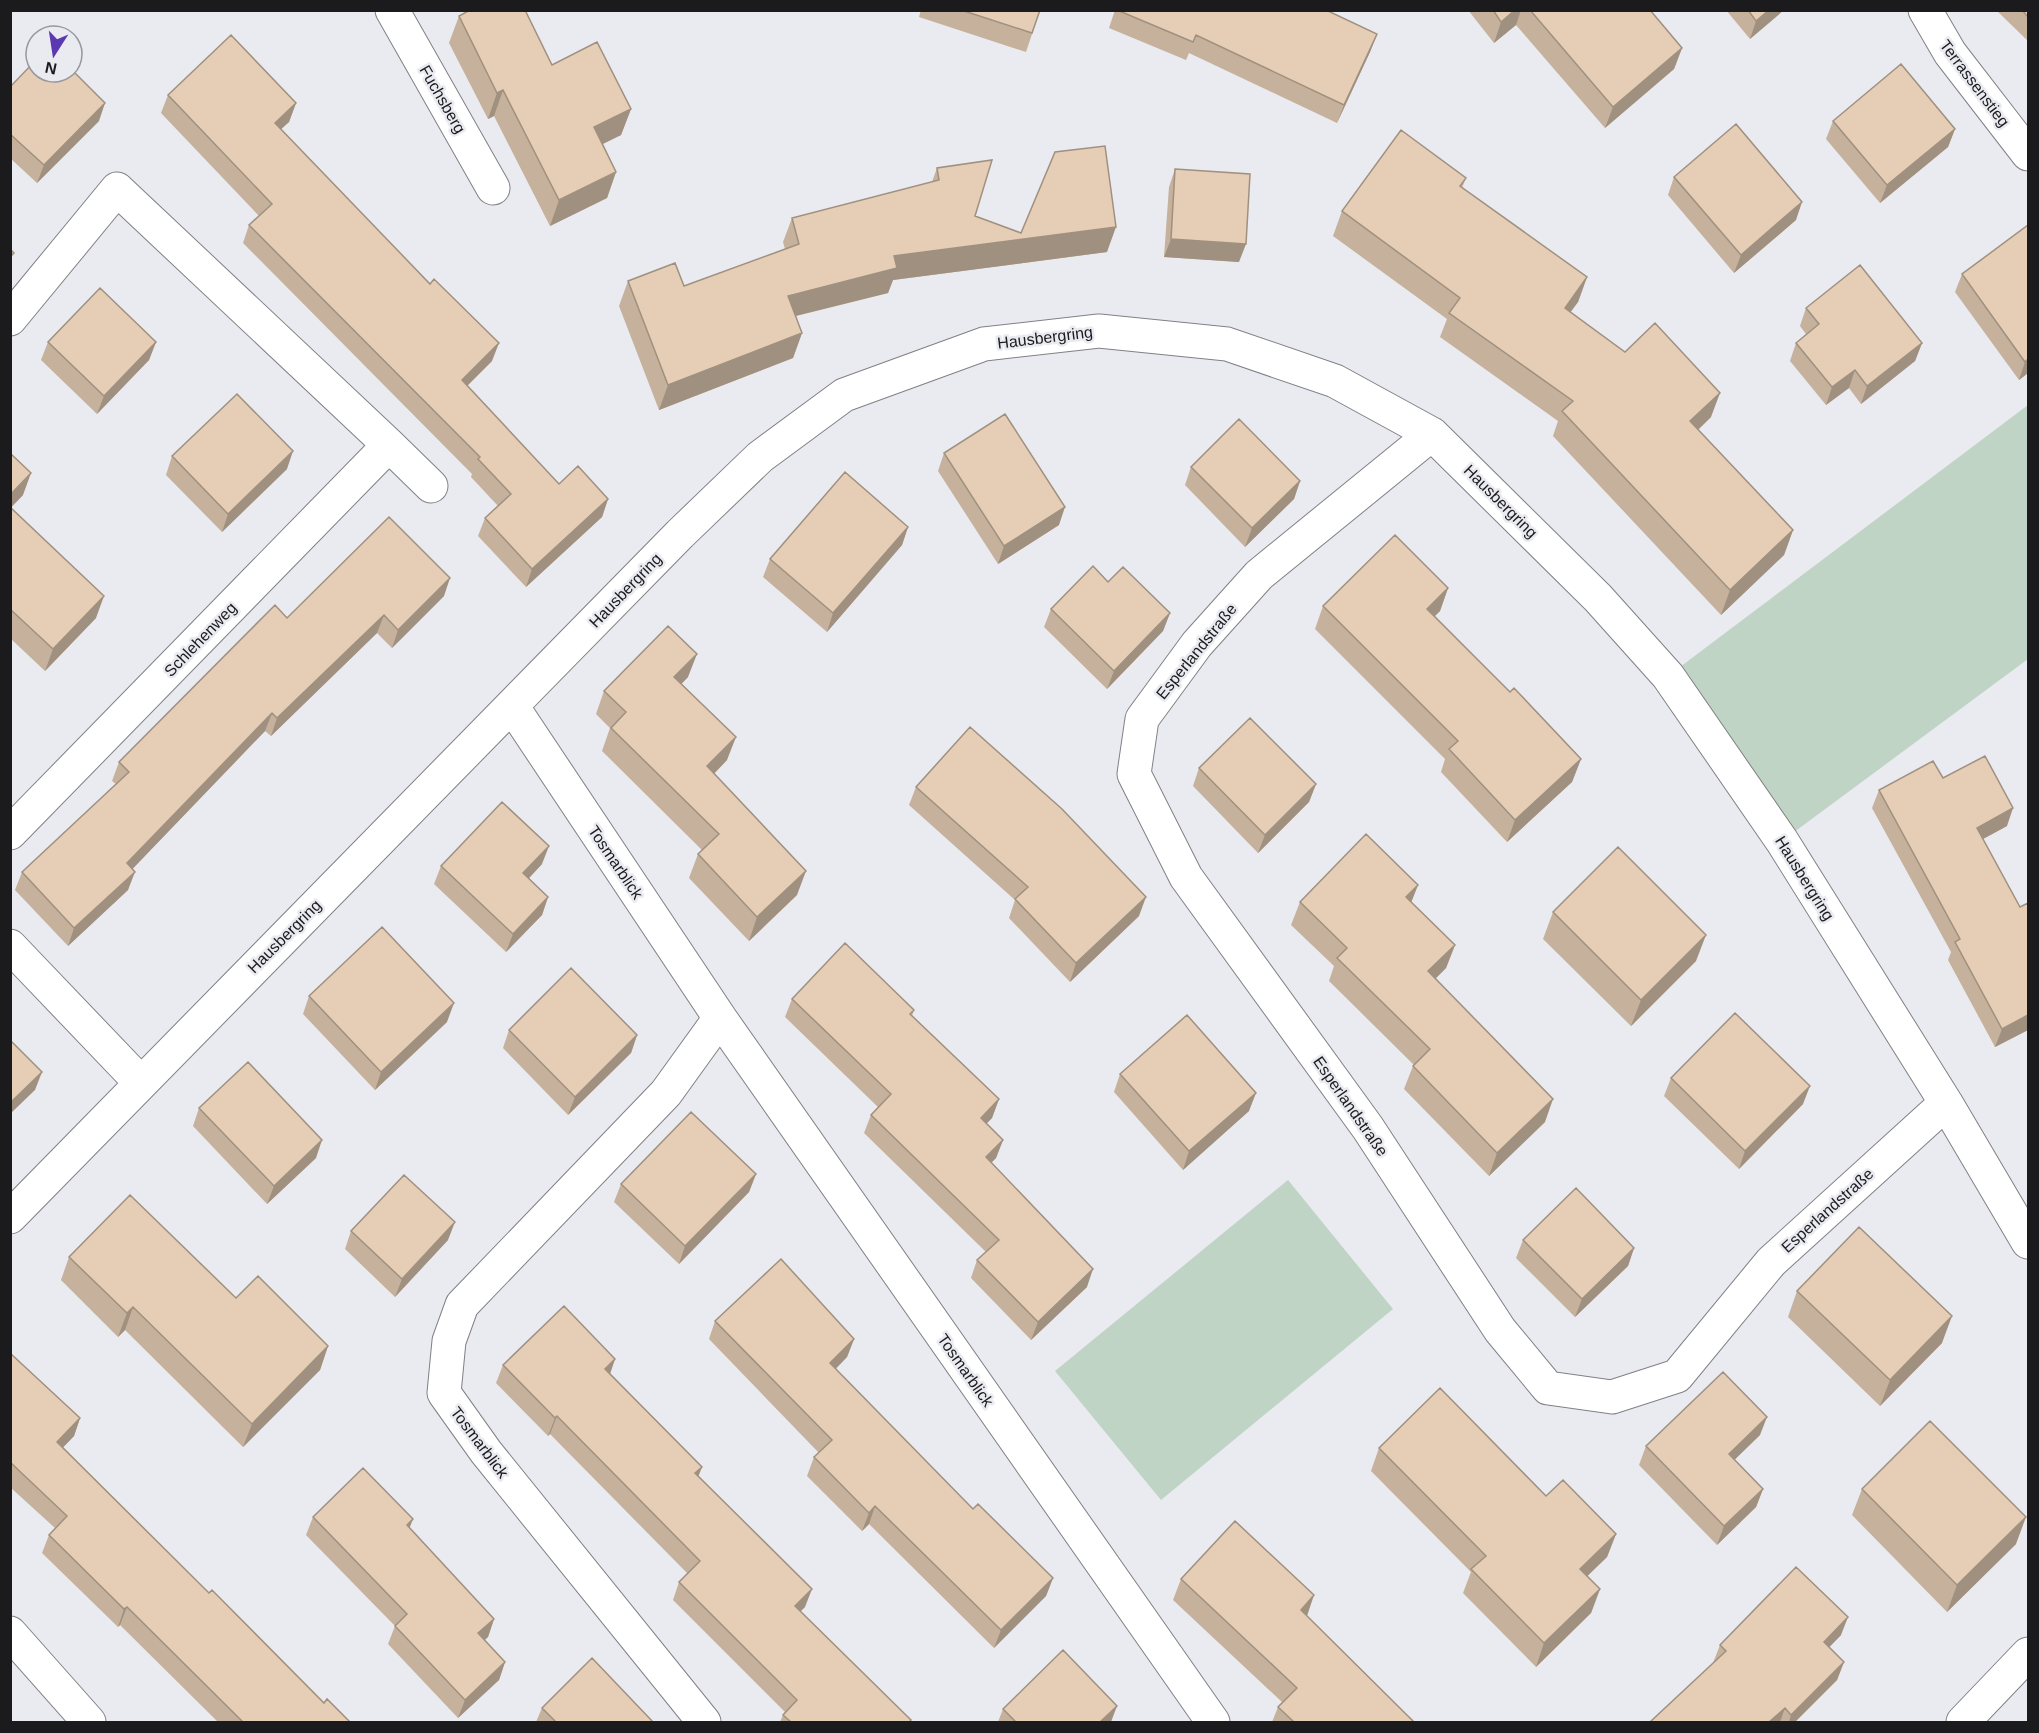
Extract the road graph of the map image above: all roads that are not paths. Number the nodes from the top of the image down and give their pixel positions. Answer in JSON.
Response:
{"nodes":[{"id":1,"x":392,"y":10,"type":"edge"},
{"id":2,"x":1925,"y":10,"type":"edge"},
{"id":3,"x":2028,"y":154,"type":"edge"},
{"id":4,"x":493,"y":188,"type":"dead end"},
{"id":5,"x":10,"y":319,"type":"edge"},
{"id":6,"x":1432,"y":434,"type":"junction"},
{"id":7,"x":389,"y":445,"type":"junction"},
{"id":8,"x":431,"y":486,"type":"dead end"},
{"id":9,"x":512,"y":706,"type":"junction"},
{"id":10,"x":10,"y":833,"type":"edge"},
{"id":11,"x":10,"y":946,"type":"edge"},
{"id":12,"x":720,"y":1018,"type":"junction"},
{"id":13,"x":140,"y":1082,"type":"junction"},
{"id":14,"x":1946,"y":1103,"type":"junction"},
{"id":15,"x":10,"y":1216,"type":"edge"},
{"id":16,"x":2028,"y":1242,"type":"edge"},
{"id":17,"x":10,"y":1633,"type":"edge"},
{"id":18,"x":2028,"y":1654,"type":"edge"},
{"id":19,"x":88,"y":1722,"type":"edge"},
{"id":20,"x":704,"y":1722,"type":"edge"},
{"id":21,"x":1213,"y":1722,"type":"edge"},
{"id":22,"x":1963,"y":1722,"type":"edge"}],
"edges":[{"from":1,"to":4,"type":"street","name":"Fuchsberg"},
{"from":2,"to":3,"type":"street","name":"Terrassenstieg"},
{"from":5,"to":7,"type":"street"},
{"from":6,"to":9,"type":"street","name":"Hausbergring"},
{"from":6,"to":14,"type":"street","name":"Hausbergring"},
{"from":6,"to":14,"type":"street","name":"Esperlandstraße"},
{"from":7,"to":8,"type":"street"},
{"from":7,"to":10,"type":"street","name":"Schlehenweg"},
{"from":9,"to":12,"type":"street","name":"Tosmarblick"},
{"from":9,"to":13,"type":"street","name":"Hausbergring"},
{"from":11,"to":13,"type":"street"},
{"from":12,"to":20,"type":"street","name":"Tosmarblick"},
{"from":12,"to":21,"type":"street","name":"Tosmarblick"},
{"from":13,"to":15,"type":"street","name":"Hausbergring"},
{"from":14,"to":16,"type":"street","name":"Hausbergring"},
{"from":17,"to":19,"type":"street"},
{"from":18,"to":22,"type":"street"}]}
